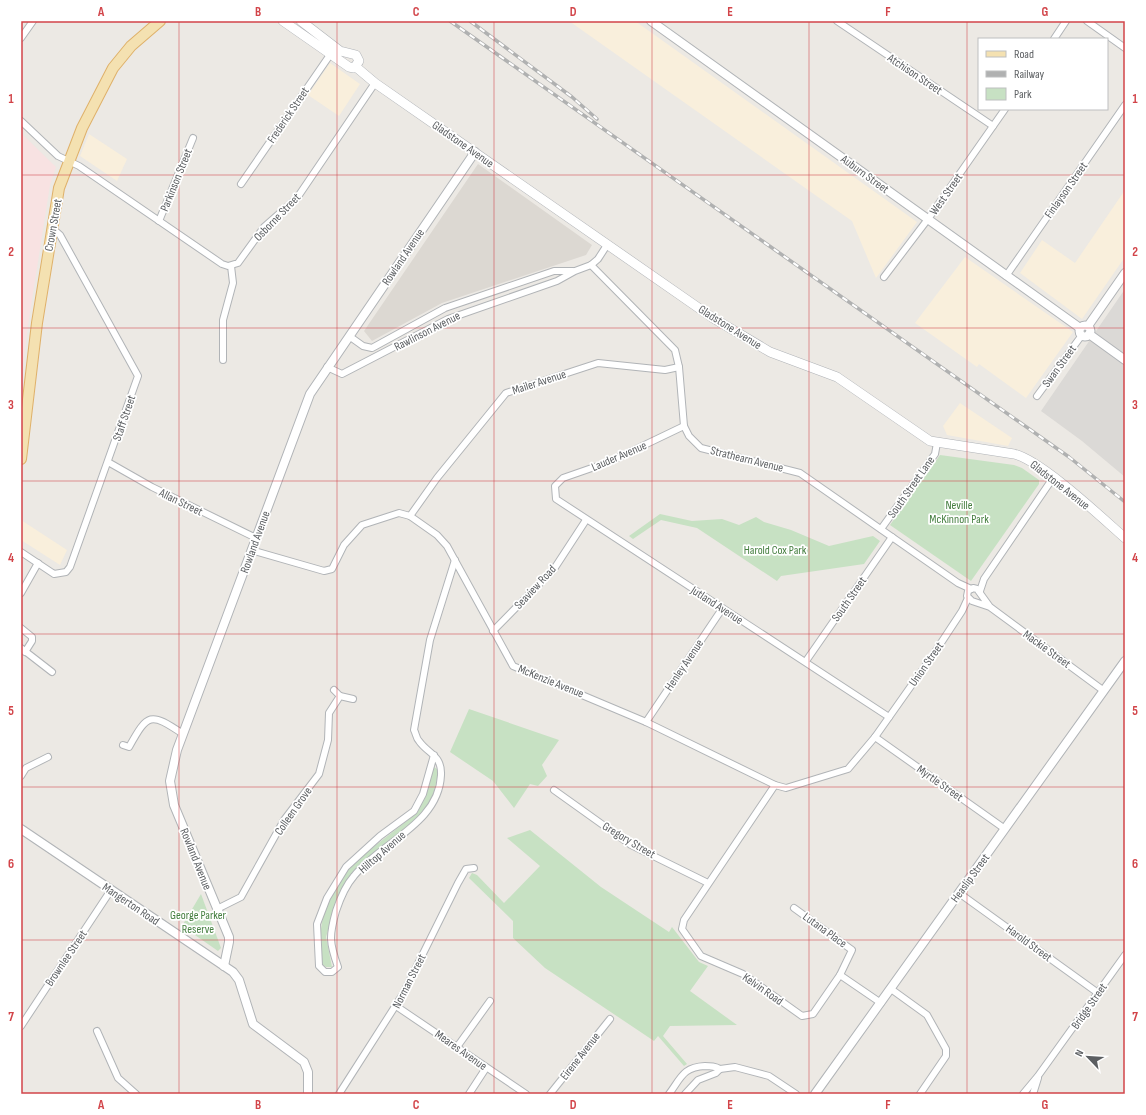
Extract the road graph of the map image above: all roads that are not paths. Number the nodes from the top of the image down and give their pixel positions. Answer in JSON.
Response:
{"nodes":[{"id":1,"x":33,"y":21,"type":"edge"},
{"id":2,"x":160,"y":21,"type":"edge"},
{"id":3,"x":283,"y":21,"type":"edge"},
{"id":4,"x":301,"y":21,"type":"edge"},
{"id":5,"x":651,"y":21,"type":"edge"},
{"id":6,"x":837,"y":21,"type":"edge"},
{"id":7,"x":1066,"y":21,"type":"edge"},
{"id":8,"x":1087,"y":21,"type":"edge"},
{"id":9,"x":21,"y":38,"type":"edge"},
{"id":10,"x":1055,"y":38,"type":"edge"},
{"id":11,"x":1125,"y":48,"type":"edge"},
{"id":12,"x":333,"y":51,"type":"junction"},
{"id":13,"x":348,"y":54,"type":"junction"},
{"id":14,"x":346,"y":65,"type":"junction"},
{"id":15,"x":356,"y":67,"type":"junction"},
{"id":16,"x":375,"y":83,"type":"junction"},
{"id":17,"x":1125,"y":105,"type":"edge"},
{"id":18,"x":1004,"y":110,"type":"edge"},
{"id":19,"x":21,"y":121,"type":"edge"},
{"id":20,"x":993,"y":126,"type":"junction"},
{"id":21,"x":193,"y":138,"type":"dead end"},
{"id":22,"x":475,"y":152,"type":"junction"},
{"id":23,"x":69,"y":161,"type":"junction"},
{"id":24,"x":242,"y":184,"type":"dead end"},
{"id":25,"x":928,"y":219,"type":"junction"},
{"id":26,"x":159,"y":221,"type":"junction"},
{"id":27,"x":52,"y":228,"type":"junction"},
{"id":28,"x":607,"y":245,"type":"junction"},
{"id":29,"x":591,"y":265,"type":"junction"},
{"id":30,"x":231,"y":266,"type":"junction"},
{"id":31,"x":575,"y":270,"type":"junction"},
{"id":32,"x":1125,"y":273,"type":"edge"},
{"id":33,"x":1006,"y":276,"type":"junction"},
{"id":34,"x":884,"y":277,"type":"dead end"},
{"id":35,"x":1085,"y":331,"type":"junction"},
{"id":36,"x":349,"y":336,"type":"junction"},
{"id":37,"x":223,"y":360,"type":"dead end"},
{"id":38,"x":1125,"y":360,"type":"edge"},
{"id":39,"x":327,"y":367,"type":"junction"},
{"id":40,"x":679,"y":367,"type":"junction"},
{"id":41,"x":1037,"y":396,"type":"dead end"},
{"id":42,"x":24,"y":402,"type":"edge"},
{"id":43,"x":684,"y":426,"type":"junction"},
{"id":44,"x":937,"y":443,"type":"junction"},
{"id":45,"x":21,"y":459,"type":"edge"},
{"id":46,"x":108,"y":462,"type":"junction"},
{"id":47,"x":1053,"y":478,"type":"junction"},
{"id":48,"x":555,"y":486,"type":"joint"},
{"id":49,"x":410,"y":516,"type":"junction"},
{"id":50,"x":586,"y":520,"type":"junction"},
{"id":51,"x":881,"y":529,"type":"junction"},
{"id":52,"x":892,"y":537,"type":"junction"},
{"id":53,"x":256,"y":538,"type":"junction"},
{"id":54,"x":1125,"y":538,"type":"edge"},
{"id":55,"x":251,"y":550,"type":"junction"},
{"id":56,"x":21,"y":552,"type":"edge"},
{"id":57,"x":455,"y":560,"type":"junction"},
{"id":58,"x":38,"y":563,"type":"junction"},
{"id":59,"x":958,"y":583,"type":"junction"},
{"id":60,"x":976,"y":591,"type":"junction"},
{"id":61,"x":21,"y":593,"type":"edge"},
{"id":62,"x":968,"y":596,"type":"junction"},
{"id":63,"x":975,"y":601,"type":"junction"},
{"id":64,"x":990,"y":607,"type":"junction"},
{"id":65,"x":722,"y":609,"type":"junction"},
{"id":66,"x":962,"y":611,"type":"junction"},
{"id":67,"x":21,"y":628,"type":"edge"},
{"id":68,"x":493,"y":631,"type":"junction"},
{"id":69,"x":23,"y":650,"type":"edge"},
{"id":70,"x":806,"y":661,"type":"junction"},
{"id":71,"x":1125,"y":661,"type":"edge"},
{"id":72,"x":52,"y":672,"type":"dead end"},
{"id":73,"x":334,"y":690,"type":"dead end"},
{"id":74,"x":1104,"y":691,"type":"junction"},
{"id":75,"x":340,"y":696,"type":"junction"},
{"id":76,"x":353,"y":699,"type":"dead end"},
{"id":77,"x":889,"y":717,"type":"junction"},
{"id":78,"x":646,"y":722,"type":"junction"},
{"id":79,"x":183,"y":734,"type":"junction"},
{"id":80,"x":874,"y":737,"type":"junction"},
{"id":81,"x":123,"y":745,"type":"dead end"},
{"id":82,"x":434,"y":755,"type":"junction"},
{"id":83,"x":48,"y":757,"type":"dead end"},
{"id":84,"x":21,"y":776,"type":"edge"},
{"id":85,"x":775,"y":785,"type":"junction"},
{"id":86,"x":554,"y":790,"type":"dead end"},
{"id":87,"x":21,"y":829,"type":"edge"},
{"id":88,"x":1005,"y":829,"type":"junction"},
{"id":89,"x":474,"y":868,"type":"dead end"},
{"id":90,"x":708,"y":883,"type":"junction"},
{"id":91,"x":111,"y":890,"type":"junction"},
{"id":92,"x":960,"y":893,"type":"junction"},
{"id":93,"x":794,"y":908,"type":"dead end"},
{"id":94,"x":217,"y":909,"type":"junction"},
{"id":95,"x":1125,"y":955,"type":"edge"},
{"id":96,"x":224,"y":966,"type":"junction"},
{"id":97,"x":840,"y":975,"type":"junction"},
{"id":98,"x":891,"y":989,"type":"junction"},
{"id":99,"x":1098,"y":992,"type":"junction"},
{"id":100,"x":490,"y":1001,"type":"dead end"},
{"id":101,"x":881,"y":1003,"type":"junction"},
{"id":102,"x":396,"y":1006,"type":"junction"},
{"id":103,"x":610,"y":1018,"type":"dead end"},
{"id":104,"x":21,"y":1026,"type":"edge"},
{"id":105,"x":97,"y":1031,"type":"dead end"},
{"id":106,"x":457,"y":1047,"type":"junction"},
{"id":107,"x":486,"y":1068,"type":"junction"},
{"id":108,"x":720,"y":1069,"type":"junction"},
{"id":109,"x":1038,"y":1076,"type":"junction"},
{"id":110,"x":136,"y":1094,"type":"edge"},
{"id":111,"x":308,"y":1094,"type":"edge"},
{"id":112,"x":339,"y":1094,"type":"edge"},
{"id":113,"x":469,"y":1094,"type":"edge"},
{"id":114,"x":526,"y":1094,"type":"edge"},
{"id":115,"x":550,"y":1094,"type":"edge"},
{"id":116,"x":669,"y":1094,"type":"edge"},
{"id":117,"x":685,"y":1094,"type":"edge"},
{"id":118,"x":796,"y":1094,"type":"edge"},
{"id":119,"x":815,"y":1094,"type":"edge"},
{"id":120,"x":920,"y":1094,"type":"edge"},
{"id":121,"x":1023,"y":1094,"type":"edge"},
{"id":122,"x":1033,"y":1094,"type":"edge"}],
"edges":[{"from":1,"to":9,"type":"street"},
{"from":2,"to":23,"type":"main road","name":"Crown Street"},
{"from":3,"to":12,"type":"main road"},
{"from":4,"to":12,"type":"main road"},
{"from":5,"to":25,"type":"street","name":"Auburn Street"},
{"from":6,"to":20,"type":"street","name":"Atchison Street"},
{"from":7,"to":10,"type":"street"},
{"from":8,"to":11,"type":"street"},
{"from":12,"to":13,"type":"main road"},
{"from":12,"to":14,"type":"main road"},
{"from":12,"to":24,"type":"street","name":"Frederick Street"},
{"from":13,"to":14,"type":"main road"},
{"from":13,"to":15,"type":"main road"},
{"from":14,"to":15,"type":"main road"},
{"from":15,"to":16,"type":"main road","name":"Gladstone Avenue"},
{"from":16,"to":22,"type":"main road","name":"Gladstone Avenue"},
{"from":16,"to":30,"type":"street","name":"Osborne Street"},
{"from":17,"to":33,"type":"street","name":"Finlayson Street"},
{"from":18,"to":20,"type":"street","name":"West Street"},
{"from":19,"to":23,"type":"street"},
{"from":20,"to":25,"type":"street","name":"West Street"},
{"from":21,"to":26,"type":"street","name":"Parkinson Street"},
{"from":22,"to":28,"type":"main road","name":"Gladstone Avenue"},
{"from":22,"to":36,"type":"street","name":"Rowland Avenue"},
{"from":23,"to":26,"type":"street"},
{"from":23,"to":27,"type":"main road","name":"Crown Street"},
{"from":25,"to":33,"type":"street","name":"Auburn Street"},
{"from":25,"to":34,"type":"street","name":"West Street"},
{"from":26,"to":30,"type":"street"},
{"from":27,"to":42,"type":"main road","name":"Crown Street"},
{"from":27,"to":46,"type":"street","name":"Staff Street"},
{"from":28,"to":29,"type":"street"},
{"from":28,"to":44,"type":"main road","name":"Gladstone Avenue"},
{"from":29,"to":31,"type":"street","name":"Rawlinson Avenue"},
{"from":29,"to":40,"type":"street","name":"Strathearn Avenue"},
{"from":30,"to":37,"type":"street"},
{"from":31,"to":36,"type":"street","name":"Rawlinson Avenue"},
{"from":31,"to":39,"type":"street","name":"Rawlinson Avenue"},
{"from":32,"to":35,"type":"street","name":"Swan Street"},
{"from":33,"to":35,"type":"street","name":"Auburn Street"},
{"from":35,"to":38,"type":"street","name":"Auburn Street"},
{"from":35,"to":41,"type":"street","name":"Swan Street"},
{"from":36,"to":39,"type":"street","name":"Rowland Avenue"},
{"from":39,"to":53,"type":"street","name":"Rowland Avenue"},
{"from":40,"to":43,"type":"street","name":"Strathearn Avenue"},
{"from":40,"to":49,"type":"street","name":"Mailer Avenue"},
{"from":42,"to":45,"type":"main road","name":"Crown Street"},
{"from":43,"to":48,"type":"street","name":"Lauder Avenue"},
{"from":43,"to":51,"type":"street","name":"Strathearn Avenue"},
{"from":44,"to":47,"type":"main road","name":"Gladstone Avenue"},
{"from":44,"to":51,"type":"street","name":"South Street Lane"},
{"from":46,"to":53,"type":"street","name":"Allan Street"},
{"from":46,"to":58,"type":"street","name":"Staff Street"},
{"from":47,"to":54,"type":"main road","name":"Gladstone Avenue"},
{"from":47,"to":60,"type":"street"},
{"from":48,"to":50,"type":"street","name":"Jutland Avenue"},
{"from":49,"to":55,"type":"street"},
{"from":49,"to":57,"type":"street","name":"McKenzie Avenue"},
{"from":50,"to":65,"type":"street","name":"Jutland Avenue"},
{"from":50,"to":68,"type":"street","name":"Seaview Road"},
{"from":51,"to":52,"type":"street","name":"Strathearn Avenue"},
{"from":52,"to":59,"type":"street","name":"Strathearn Avenue"},
{"from":52,"to":70,"type":"street","name":"South Street"},
{"from":53,"to":55,"type":"street","name":"Rowland Avenue"},
{"from":55,"to":79,"type":"street","name":"Rowland Avenue"},
{"from":56,"to":58,"type":"street","name":"Staff Street"},
{"from":57,"to":68,"type":"street","name":"McKenzie Avenue"},
{"from":57,"to":82,"type":"street","name":"Hilltop Avenue"},
{"from":58,"to":61,"type":"street"},
{"from":59,"to":60,"type":"street","name":"Strathearn Avenue"},
{"from":59,"to":62,"type":"street","name":"Strathearn Avenue"},
{"from":60,"to":62,"type":"street","name":"Union Street"},
{"from":60,"to":63,"type":"street","name":"Union Street"},
{"from":60,"to":64,"type":"street"},
{"from":62,"to":63,"type":"street"},
{"from":62,"to":66,"type":"street","name":"Union Street"},
{"from":63,"to":64,"type":"street"},
{"from":63,"to":66,"type":"street","name":"Union Street"},
{"from":64,"to":74,"type":"street","name":"Mackie Street"},
{"from":65,"to":70,"type":"street","name":"Jutland Avenue"},
{"from":65,"to":78,"type":"street","name":"Henley Avenue"},
{"from":66,"to":77,"type":"street","name":"Union Street"},
{"from":67,"to":69,"type":"street"},
{"from":68,"to":78,"type":"street","name":"McKenzie Avenue"},
{"from":69,"to":72,"type":"street"},
{"from":70,"to":77,"type":"street","name":"Jutland Avenue"},
{"from":71,"to":74,"type":"street","name":"Heaslip Street"},
{"from":73,"to":75,"type":"street"},
{"from":74,"to":88,"type":"street","name":"Heaslip Street"},
{"from":75,"to":76,"type":"street"},
{"from":75,"to":94,"type":"street","name":"Colleen Grove"},
{"from":77,"to":80,"type":"street","name":"McKenzie Avenue"},
{"from":78,"to":85,"type":"street","name":"McKenzie Avenue"},
{"from":79,"to":81,"type":"street"},
{"from":79,"to":94,"type":"street","name":"Rowland Avenue"},
{"from":80,"to":85,"type":"street","name":"McKenzie Avenue"},
{"from":80,"to":88,"type":"street","name":"Myrtle Street"},
{"from":82,"to":82,"type":"street","name":"Hilltop Avenue"},
{"from":83,"to":84,"type":"street"},
{"from":85,"to":90,"type":"street","name":"Kelvin Road"},
{"from":86,"to":90,"type":"street","name":"Gregory Street"},
{"from":87,"to":91,"type":"street","name":"Mangerton Road"},
{"from":88,"to":92,"type":"street","name":"Heaslip Street"},
{"from":89,"to":102,"type":"street","name":"Norman Street"},
{"from":90,"to":97,"type":"street","name":"Kelvin Road"},
{"from":91,"to":96,"type":"street","name":"Mangerton Road"},
{"from":91,"to":104,"type":"street","name":"Brownlee Street"},
{"from":92,"to":98,"type":"street","name":"Heaslip Street"},
{"from":92,"to":99,"type":"street","name":"Harold Street"},
{"from":93,"to":97,"type":"street","name":"Lutana Place"},
{"from":94,"to":96,"type":"street","name":"Rowland Avenue"},
{"from":95,"to":99,"type":"street","name":"Bridge Street"},
{"from":96,"to":111,"type":"street","name":"Mangerton Road"},
{"from":97,"to":101,"type":"street"},
{"from":98,"to":101,"type":"street","name":"Heaslip Street"},
{"from":98,"to":120,"type":"street"},
{"from":99,"to":109,"type":"street","name":"Bridge Street"},
{"from":100,"to":106,"type":"street"},
{"from":101,"to":119,"type":"street","name":"Heaslip Street"},
{"from":102,"to":106,"type":"street","name":"Meares Avenue"},
{"from":102,"to":112,"type":"street","name":"Norman Street"},
{"from":103,"to":115,"type":"street","name":"Eirene Avenue"},
{"from":105,"to":110,"type":"street"},
{"from":106,"to":107,"type":"street","name":"Meares Avenue"},
{"from":107,"to":113,"type":"street"},
{"from":107,"to":114,"type":"street","name":"Meares Avenue"},
{"from":108,"to":116,"type":"street"},
{"from":108,"to":117,"type":"street"},
{"from":108,"to":118,"type":"street"},
{"from":109,"to":121,"type":"street","name":"Bridge Street"},
{"from":109,"to":122,"type":"street","name":"Bridge Street"}]}
